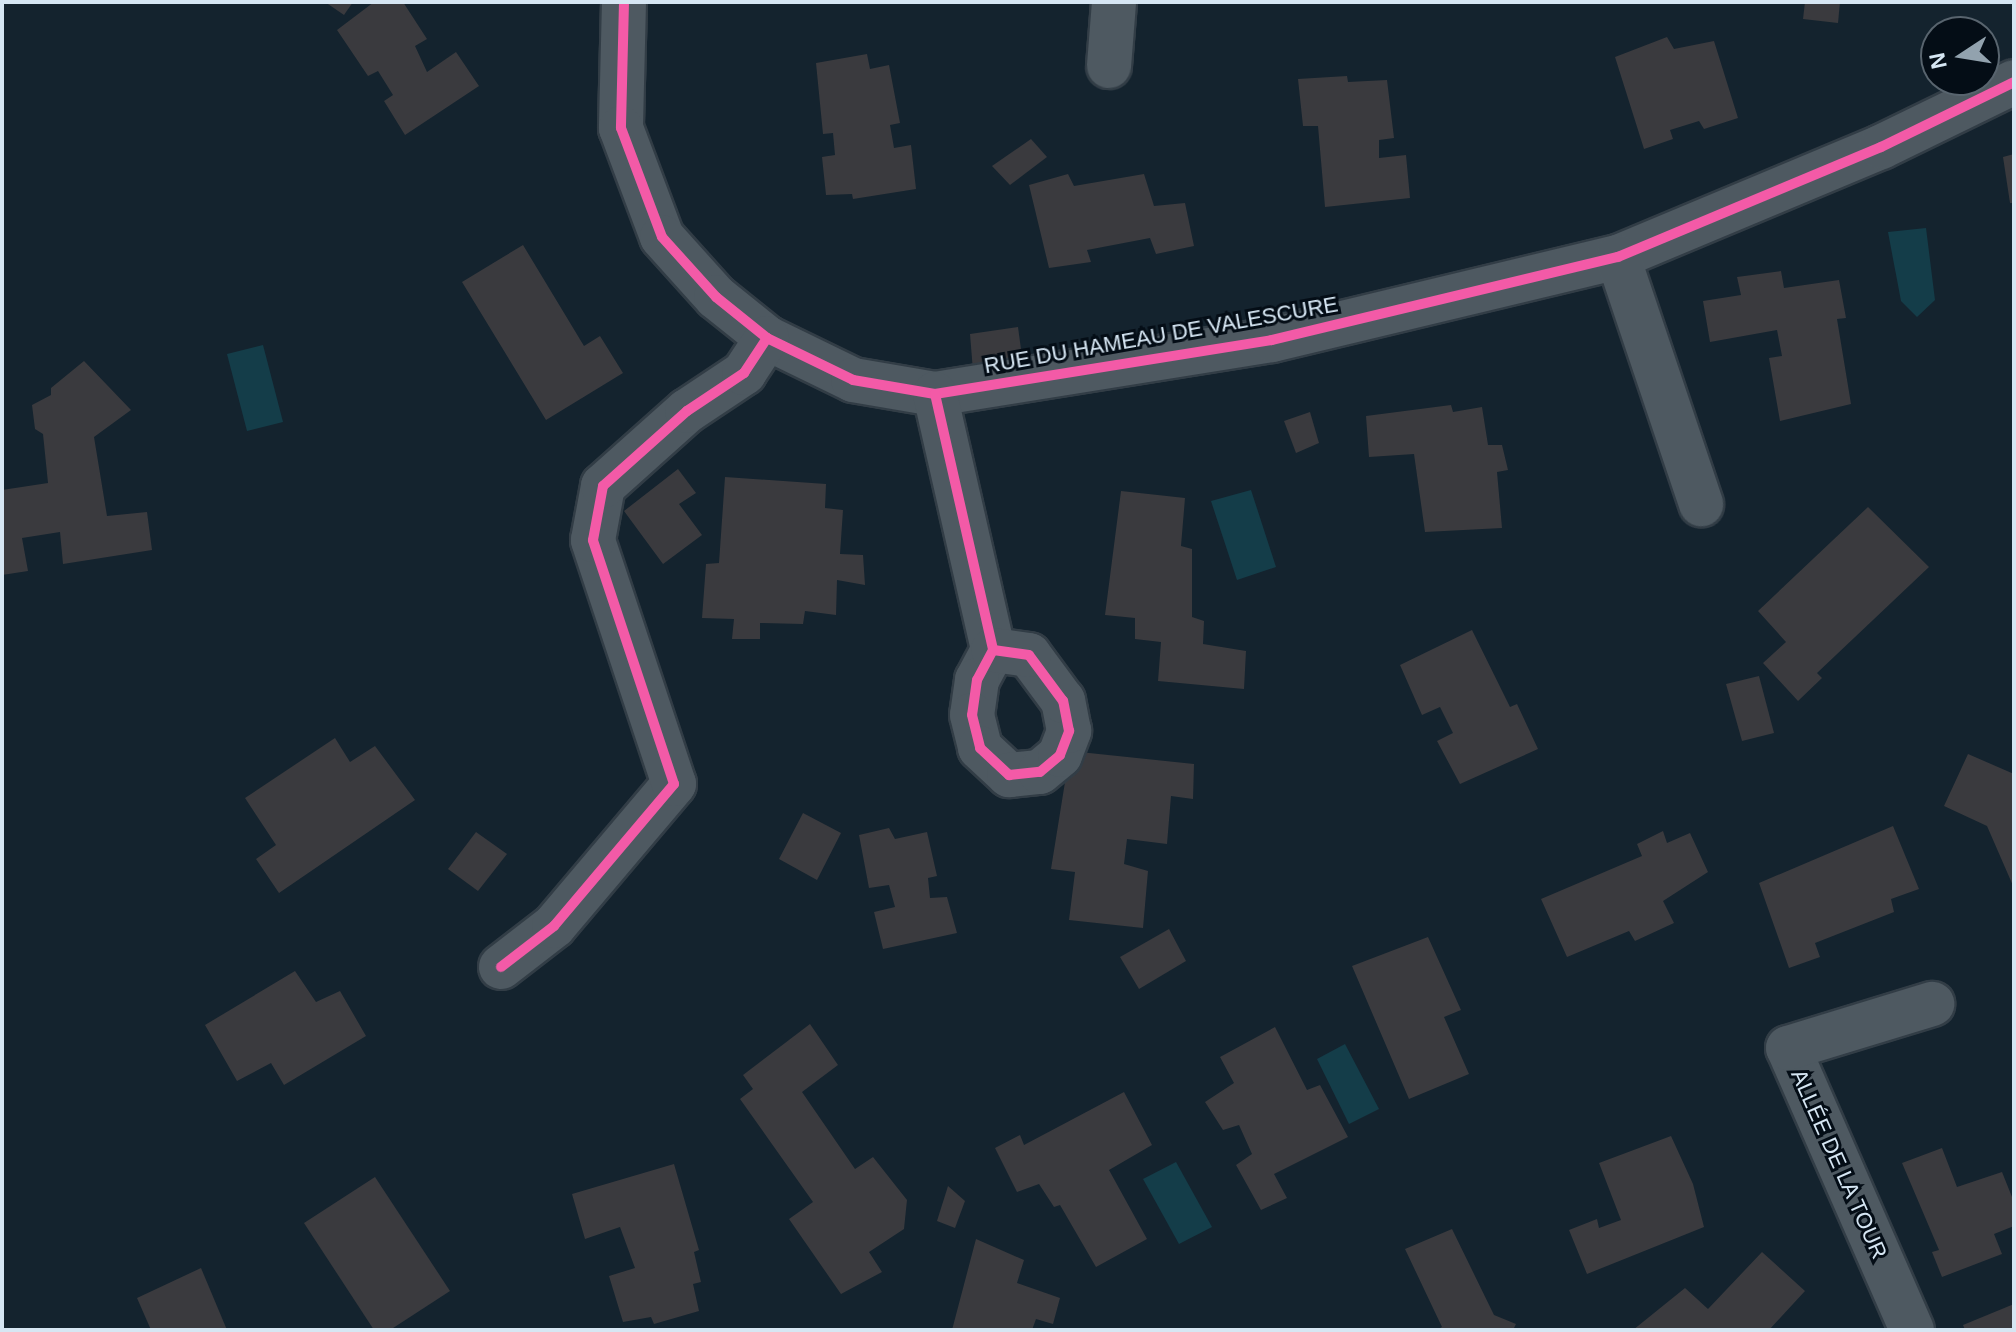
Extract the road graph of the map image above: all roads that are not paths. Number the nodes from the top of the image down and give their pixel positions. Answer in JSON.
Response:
{"nodes":[{"id":1,"x":624,"y":2,"type":"edge"},
{"id":2,"x":1114,"y":2,"type":"edge"},
{"id":3,"x":1109,"y":66,"type":"dead end"},
{"id":4,"x":2014,"y":82,"type":"edge"},
{"id":5,"x":1618,"y":257,"type":"junction"},
{"id":6,"x":767,"y":338,"type":"junction"},
{"id":7,"x":935,"y":394,"type":"junction"},
{"id":8,"x":1701,"y":504,"type":"dead end"},
{"id":9,"x":993,"y":650,"type":"dead end"},
{"id":10,"x":501,"y":967,"type":"dead end"},
{"id":11,"x":1932,"y":1004,"type":"dead end"},
{"id":12,"x":1912,"y":1330,"type":"edge"}],
"edges":[{"from":1,"to":6,"type":"street","name":"RUE DU HAMEAU DE VALESCURE"},
{"from":2,"to":3,"type":"street"},
{"from":4,"to":5,"type":"street","name":"RUE DU HAMEAU DE VALESCURE"},
{"from":5,"to":7,"type":"street","name":"RUE DU HAMEAU DE VALESCURE"},
{"from":5,"to":8,"type":"street"},
{"from":6,"to":7,"type":"street","name":"RUE DU HAMEAU DE VALESCURE"},
{"from":6,"to":10,"type":"street"},
{"from":7,"to":9,"type":"street"},
{"from":11,"to":12,"type":"street","name":"ALLÉE DE LA TOUR"}]}
